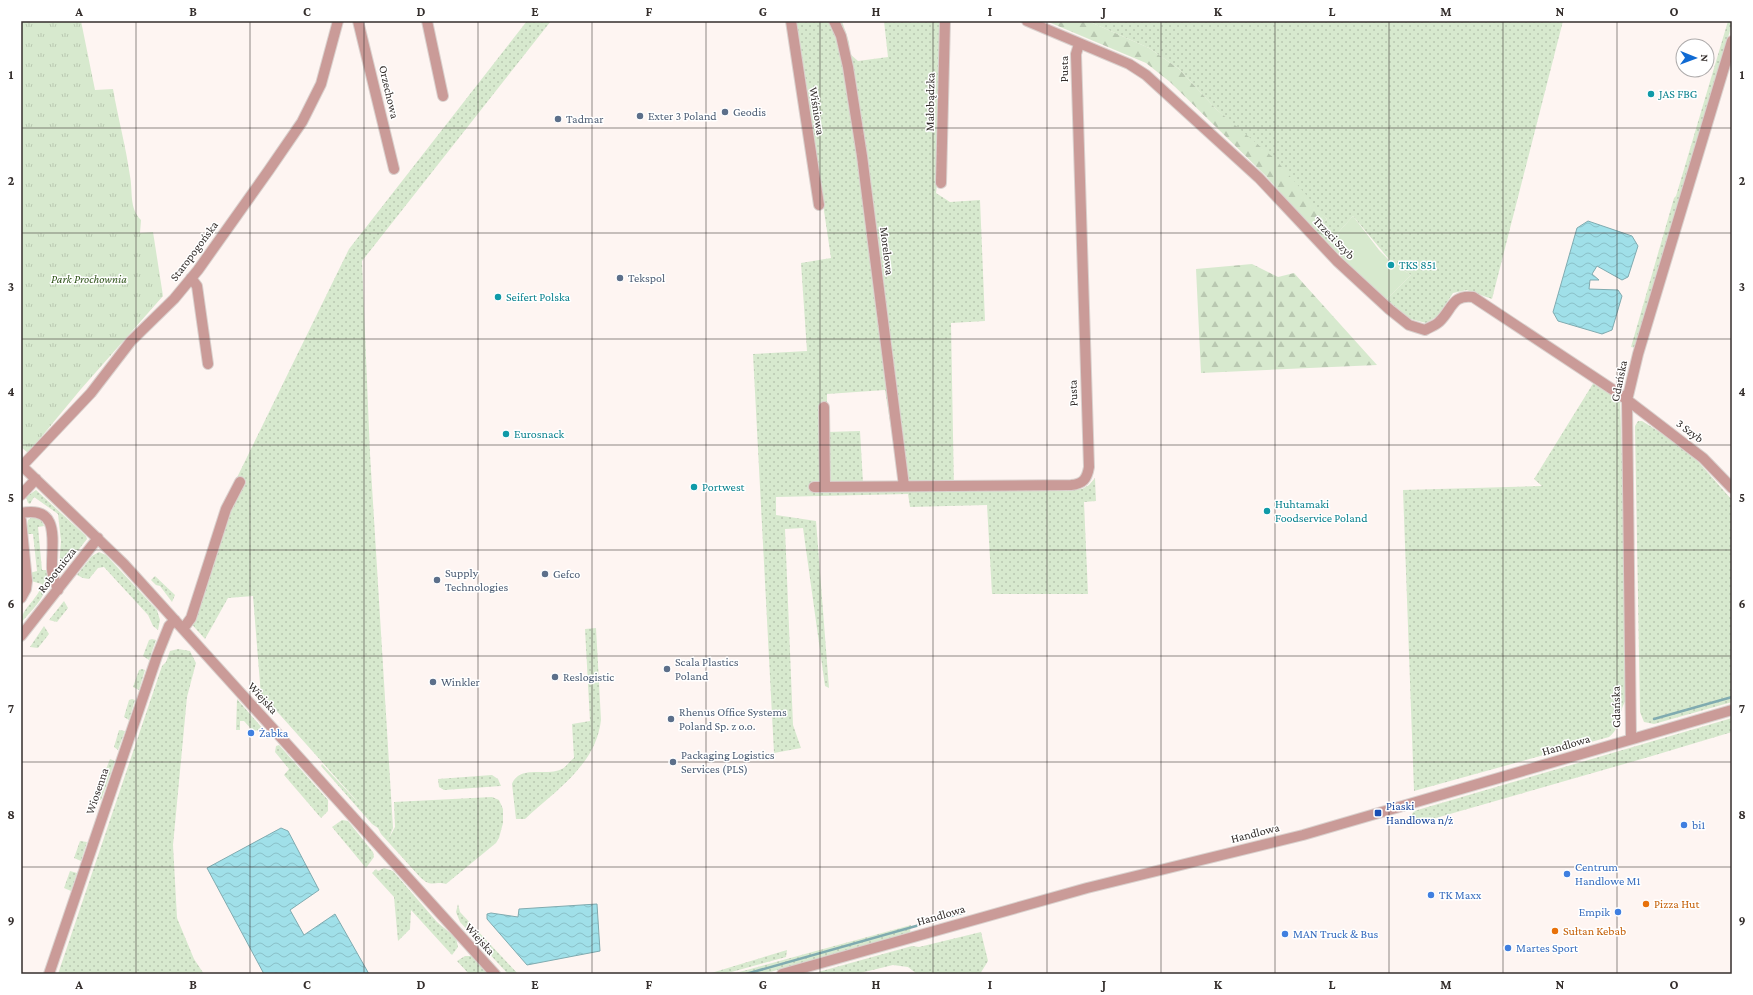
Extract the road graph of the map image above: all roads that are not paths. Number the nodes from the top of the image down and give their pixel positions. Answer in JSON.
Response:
{"nodes":[{"id":1,"x":338,"y":21,"type":"edge"},
{"id":2,"x":358,"y":21,"type":"edge"},
{"id":3,"x":427,"y":21,"type":"edge"},
{"id":4,"x":791,"y":21,"type":"edge"},
{"id":5,"x":834,"y":21,"type":"edge"},
{"id":6,"x":945,"y":21,"type":"edge"},
{"id":7,"x":1027,"y":21,"type":"edge"},
{"id":8,"x":1732,"y":41,"type":"edge"},
{"id":9,"x":1079,"y":44,"type":"junction"},
{"id":10,"x":442,"y":96,"type":"dead end"},
{"id":11,"x":394,"y":169,"type":"dead end"},
{"id":12,"x":941,"y":183,"type":"dead end"},
{"id":13,"x":819,"y":205,"type":"dead end"},
{"id":14,"x":191,"y":278,"type":"junction"},
{"id":15,"x":208,"y":364,"type":"dead end"},
{"id":16,"x":1627,"y":400,"type":"junction"},
{"id":17,"x":824,"y":407,"type":"dead end"},
{"id":18,"x":22,"y":465,"type":"edge"},
{"id":19,"x":36,"y":478,"type":"junction"},
{"id":20,"x":240,"y":482,"type":"dead end"},
{"id":21,"x":904,"y":486,"type":"junction"},
{"id":22,"x":1732,"y":488,"type":"edge"},
{"id":23,"x":21,"y":495,"type":"edge"},
{"id":24,"x":21,"y":513,"type":"edge"},
{"id":25,"x":21,"y":520,"type":"edge"},
{"id":26,"x":98,"y":538,"type":"junction"},
{"id":27,"x":58,"y":590,"type":"junction"},
{"id":28,"x":21,"y":598,"type":"edge"},
{"id":29,"x":175,"y":620,"type":"junction"},
{"id":30,"x":183,"y":629,"type":"junction"},
{"id":31,"x":21,"y":636,"type":"edge"},
{"id":32,"x":1732,"y":710,"type":"edge"},
{"id":33,"x":1631,"y":740,"type":"junction"},
{"id":34,"x":49,"y":974,"type":"edge"},
{"id":35,"x":495,"y":974,"type":"edge"},
{"id":36,"x":782,"y":974,"type":"edge"}],
"edges":[{"from":1,"to":14,"type":"street","name":"Staropogońska"},
{"from":2,"to":11,"type":"street","name":"Orzechowa"},
{"from":3,"to":10,"type":"street"},
{"from":4,"to":13,"type":"street","name":"Wiśniowa"},
{"from":5,"to":21,"type":"street","name":"Morelowa"},
{"from":6,"to":12,"type":"street","name":"Małobądzka"},
{"from":7,"to":9,"type":"street","name":"Trzeci Szyb"},
{"from":8,"to":16,"type":"street","name":"Gdańska"},
{"from":9,"to":16,"type":"street","name":"Trzeci Szyb"},
{"from":9,"to":21,"type":"street","name":"Pusta"},
{"from":14,"to":15,"type":"street"},
{"from":14,"to":18,"type":"street","name":"Staropogońska"},
{"from":16,"to":22,"type":"street","name":"3 Szyb"},
{"from":16,"to":33,"type":"street","name":"Gdańska"},
{"from":17,"to":21,"type":"street","name":"Pusta"},
{"from":18,"to":19,"type":"street","name":"Wiejska"},
{"from":19,"to":23,"type":"street"},
{"from":19,"to":26,"type":"street","name":"Wiejska"},
{"from":20,"to":30,"type":"street"},
{"from":24,"to":27,"type":"street"},
{"from":25,"to":28,"type":"street"},
{"from":26,"to":27,"type":"street","name":"Robotnicza"},
{"from":26,"to":29,"type":"street","name":"Wiejska"},
{"from":27,"to":31,"type":"street","name":"Robotnicza"},
{"from":29,"to":30,"type":"street","name":"Wiejska"},
{"from":29,"to":34,"type":"street","name":"Wiosenna"},
{"from":30,"to":35,"type":"street","name":"Wiejska"},
{"from":32,"to":33,"type":"street","name":"Handlowa"},
{"from":33,"to":36,"type":"street","name":"Handlowa"}]}
